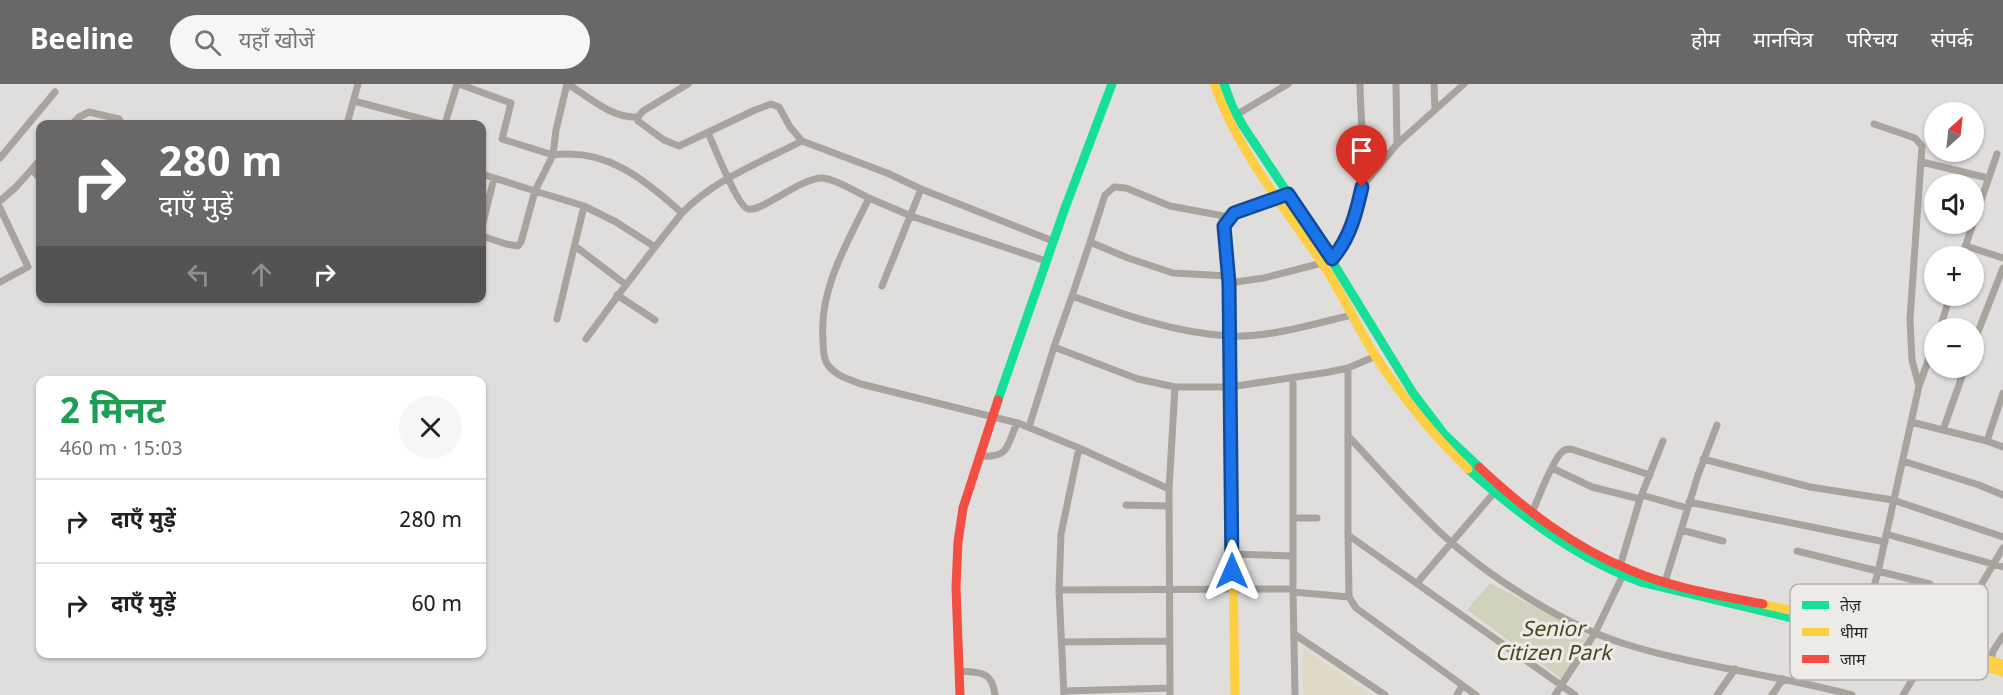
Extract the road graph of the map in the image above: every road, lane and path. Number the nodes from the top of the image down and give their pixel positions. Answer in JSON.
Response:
{"nodes":[{"id":1,"x":358,"y":84,"type":"edge"},
{"id":2,"x":458,"y":84,"type":"edge"},
{"id":3,"x":568,"y":84,"type":"edge"},
{"id":4,"x":688,"y":84,"type":"edge"},
{"id":5,"x":1112,"y":84,"type":"edge"},
{"id":6,"x":1214,"y":84,"type":"edge"},
{"id":7,"x":1224,"y":84,"type":"edge"},
{"id":8,"x":1288,"y":84,"type":"edge"},
{"id":9,"x":1360,"y":84,"type":"edge"},
{"id":10,"x":1396,"y":84,"type":"edge"},
{"id":11,"x":1434,"y":84,"type":"edge"},
{"id":12,"x":1464,"y":84,"type":"edge"},
{"id":13,"x":55,"y":92,"type":"dead end"},
{"id":14,"x":354,"y":101,"type":"junction"},
{"id":15,"x":1435,"y":110,"type":"junction"},
{"id":16,"x":1236,"y":115,"type":"junction"},
{"id":17,"x":638,"y":117,"type":"junction"},
{"id":18,"x":76,"y":120,"type":"edge"},
{"id":19,"x":120,"y":120,"type":"edge"},
{"id":20,"x":348,"y":120,"type":"edge"},
{"id":21,"x":428,"y":120,"type":"edge"},
{"id":22,"x":444,"y":120,"type":"edge"},
{"id":23,"x":1874,"y":124,"type":"dead end"},
{"id":24,"x":708,"y":133,"type":"junction"},
{"id":25,"x":802,"y":141,"type":"junction"},
{"id":26,"x":1397,"y":144,"type":"junction"},
{"id":27,"x":1996,"y":154,"type":"dead end"},
{"id":28,"x":553,"y":155,"type":"junction"},
{"id":29,"x":0,"y":158,"type":"edge"},
{"id":30,"x":1922,"y":162,"type":"junction"},
{"id":31,"x":36,"y":165,"type":"edge"},
{"id":32,"x":32,"y":170,"type":"junction"},
{"id":33,"x":36,"y":174,"type":"edge"},
{"id":34,"x":486,"y":175,"type":"edge"},
{"id":35,"x":494,"y":178,"type":"junction"},
{"id":36,"x":728,"y":178,"type":"junction"},
{"id":37,"x":1988,"y":178,"type":"junction"},
{"id":38,"x":1362,"y":187,"type":"junction"},
{"id":39,"x":921,"y":189,"type":"junction"},
{"id":40,"x":535,"y":191,"type":"junction"},
{"id":41,"x":1984,"y":191,"type":"edge"},
{"id":42,"x":1288,"y":194,"type":"junction"},
{"id":43,"x":869,"y":198,"type":"junction"},
{"id":44,"x":1277,"y":199,"type":"junction"},
{"id":45,"x":0,"y":201,"type":"edge"},
{"id":46,"x":584,"y":206,"type":"junction"},
{"id":47,"x":0,"y":208,"type":"edge"},
{"id":48,"x":486,"y":211,"type":"edge"},
{"id":49,"x":682,"y":213,"type":"junction"},
{"id":50,"x":912,"y":216,"type":"junction"},
{"id":51,"x":1229,"y":217,"type":"junction"},
{"id":52,"x":1970,"y":234,"type":"edge"},
{"id":53,"x":486,"y":237,"type":"edge"},
{"id":54,"x":1053,"y":241,"type":"junction"},
{"id":55,"x":1090,"y":243,"type":"junction"},
{"id":56,"x":574,"y":246,"type":"junction"},
{"id":57,"x":1966,"y":246,"type":"edge"},
{"id":58,"x":655,"y":247,"type":"junction"},
{"id":59,"x":1984,"y":252,"type":"edge"},
{"id":60,"x":2003,"y":258,"type":"edge"},
{"id":61,"x":1332,"y":259,"type":"junction"},
{"id":62,"x":1046,"y":261,"type":"junction"},
{"id":63,"x":1322,"y":263,"type":"junction"},
{"id":64,"x":2003,"y":268,"type":"edge"},
{"id":65,"x":1228,"y":279,"type":"junction"},
{"id":66,"x":0,"y":282,"type":"edge"},
{"id":67,"x":625,"y":284,"type":"junction"},
{"id":68,"x":882,"y":286,"type":"dead end"},
{"id":69,"x":617,"y":295,"type":"junction"},
{"id":70,"x":1072,"y":296,"type":"junction"},
{"id":71,"x":1352,"y":315,"type":"junction"},
{"id":72,"x":1983,"y":318,"type":"edge"},
{"id":73,"x":557,"y":320,"type":"dead end"},
{"id":74,"x":655,"y":320,"type":"dead end"},
{"id":75,"x":1229,"y":336,"type":"junction"},
{"id":76,"x":586,"y":339,"type":"dead end"},
{"id":77,"x":1054,"y":347,"type":"junction"},
{"id":78,"x":1376,"y":356,"type":"junction"},
{"id":79,"x":1348,"y":368,"type":"junction"},
{"id":80,"x":1924,"y":372,"type":"edge"},
{"id":81,"x":1293,"y":378,"type":"junction"},
{"id":82,"x":1961,"y":378,"type":"edge"},
{"id":83,"x":1919,"y":386,"type":"junction"},
{"id":84,"x":1175,"y":387,"type":"junction"},
{"id":85,"x":1230,"y":387,"type":"junction"},
{"id":86,"x":2003,"y":393,"type":"edge"},
{"id":87,"x":992,"y":417,"type":"junction"},
{"id":88,"x":1911,"y":422,"type":"junction"},
{"id":89,"x":1017,"y":423,"type":"junction"},
{"id":90,"x":1717,"y":425,"type":"dead end"},
{"id":91,"x":1029,"y":427,"type":"junction"},
{"id":92,"x":1942,"y":430,"type":"junction"},
{"id":93,"x":1348,"y":436,"type":"junction"},
{"id":94,"x":1663,"y":441,"type":"dead end"},
{"id":95,"x":1987,"y":441,"type":"junction"},
{"id":96,"x":2003,"y":447,"type":"edge"},
{"id":97,"x":1079,"y":448,"type":"junction"},
{"id":98,"x":979,"y":456,"type":"junction"},
{"id":99,"x":1703,"y":459,"type":"junction"},
{"id":100,"x":1903,"y":461,"type":"junction"},
{"id":101,"x":1552,"y":468,"type":"junction"},
{"id":102,"x":1650,"y":475,"type":"junction"},
{"id":103,"x":1169,"y":489,"type":"junction"},
{"id":104,"x":1493,"y":494,"type":"junction"},
{"id":105,"x":2003,"y":495,"type":"edge"},
{"id":106,"x":1641,"y":497,"type":"junction"},
{"id":107,"x":1893,"y":500,"type":"junction"},
{"id":108,"x":1126,"y":505,"type":"dead end"},
{"id":109,"x":1688,"y":505,"type":"junction"},
{"id":110,"x":1168,"y":506,"type":"junction"},
{"id":111,"x":1532,"y":513,"type":"junction"},
{"id":112,"x":1293,"y":518,"type":"junction"},
{"id":113,"x":1317,"y":518,"type":"dead end"},
{"id":114,"x":1681,"y":530,"type":"junction"},
{"id":115,"x":1348,"y":535,"type":"junction"},
{"id":116,"x":2003,"y":537,"type":"edge"},
{"id":117,"x":1885,"y":538,"type":"junction"},
{"id":118,"x":1723,"y":541,"type":"dead end"},
{"id":119,"x":1452,"y":543,"type":"junction"},
{"id":120,"x":2003,"y":548,"type":"edge"},
{"id":121,"x":1797,"y":551,"type":"dead end"},
{"id":122,"x":1232,"y":554,"type":"junction"},
{"id":123,"x":1293,"y":556,"type":"junction"},
{"id":124,"x":1992,"y":565,"type":"junction"},
{"id":125,"x":2003,"y":567,"type":"edge"},
{"id":126,"x":1621,"y":571,"type":"junction"},
{"id":127,"x":1878,"y":572,"type":"junction"},
{"id":128,"x":1665,"y":582,"type":"junction"},
{"id":129,"x":1417,"y":584,"type":"junction"},
{"id":130,"x":1875,"y":584,"type":"edge"},
{"id":131,"x":1930,"y":584,"type":"dead end"},
{"id":132,"x":1981,"y":584,"type":"edge"},
{"id":133,"x":1232,"y":588,"type":"junction"},
{"id":134,"x":1168,"y":589,"type":"junction"},
{"id":135,"x":1059,"y":590,"type":"junction"},
{"id":136,"x":1293,"y":591,"type":"junction"},
{"id":137,"x":1349,"y":597,"type":"junction"},
{"id":138,"x":1790,"y":613,"type":"edge"},
{"id":139,"x":1790,"y":616,"type":"edge"},
{"id":140,"x":1595,"y":633,"type":"junction"},
{"id":141,"x":1294,"y":634,"type":"junction"},
{"id":142,"x":2003,"y":636,"type":"edge"},
{"id":143,"x":1169,"y":641,"type":"junction"},
{"id":144,"x":1062,"y":642,"type":"junction"},
{"id":145,"x":1988,"y":659,"type":"edge"},
{"id":146,"x":1991,"y":660,"type":"junction"},
{"id":147,"x":2003,"y":664,"type":"edge"},
{"id":148,"x":1988,"y":667,"type":"edge"},
{"id":149,"x":1735,"y":669,"type":"junction"},
{"id":150,"x":959,"y":671,"type":"junction"},
{"id":151,"x":2003,"y":672,"type":"edge"},
{"id":152,"x":1782,"y":679,"type":"junction"},
{"id":153,"x":1912,"y":680,"type":"edge"},
{"id":154,"x":1562,"y":685,"type":"junction"},
{"id":155,"x":1462,"y":686,"type":"junction"},
{"id":156,"x":1170,"y":691,"type":"edge"},
{"id":157,"x":1829,"y":692,"type":"edge"},
{"id":158,"x":1064,"y":693,"type":"edge"},
{"id":159,"x":960,"y":695,"type":"edge"},
{"id":160,"x":995,"y":695,"type":"edge"},
{"id":161,"x":1235,"y":695,"type":"edge"},
{"id":162,"x":1295,"y":695,"type":"edge"},
{"id":163,"x":1385,"y":695,"type":"edge"},
{"id":164,"x":1457,"y":695,"type":"edge"},
{"id":165,"x":1476,"y":695,"type":"edge"},
{"id":166,"x":1555,"y":695,"type":"edge"},
{"id":167,"x":1575,"y":695,"type":"edge"},
{"id":168,"x":1717,"y":695,"type":"edge"},
{"id":169,"x":1772,"y":695,"type":"edge"},
{"id":170,"x":1852,"y":695,"type":"edge"},
{"id":171,"x":1903,"y":695,"type":"edge"}],
"edges":[{"from":1,"to":14,"type":"street"},
{"from":2,"to":22,"type":"street"},
{"from":2,"to":28,"type":"street"},
{"from":3,"to":17,"type":"street"},
{"from":3,"to":28,"type":"street"},
{"from":4,"to":17,"type":"street"},
{"from":5,"to":54,"type":"street"},
{"from":6,"to":44,"type":"street"},
{"from":7,"to":16,"type":"street"},
{"from":8,"to":16,"type":"street"},
{"from":9,"to":38,"type":"street"},
{"from":10,"to":26,"type":"street"},
{"from":11,"to":15,"type":"street"},
{"from":12,"to":15,"type":"street"},
{"from":13,"to":29,"type":"street"},
{"from":14,"to":20,"type":"street"},
{"from":14,"to":21,"type":"street"},
{"from":15,"to":26,"type":"street"},
{"from":16,"to":42,"type":"street"},
{"from":17,"to":24,"type":"street"},
{"from":18,"to":19,"type":"street"},
{"from":23,"to":30,"type":"street"},
{"from":24,"to":25,"type":"street"},
{"from":24,"to":36,"type":"street"},
{"from":25,"to":36,"type":"street"},
{"from":25,"to":39,"type":"street"},
{"from":26,"to":38,"type":"street"},
{"from":27,"to":37,"type":"street"},
{"from":28,"to":40,"type":"street"},
{"from":28,"to":49,"type":"street"},
{"from":30,"to":37,"type":"street"},
{"from":30,"to":83,"type":"street"},
{"from":31,"to":32,"type":"street"},
{"from":32,"to":33,"type":"street"},
{"from":32,"to":45,"type":"street"},
{"from":34,"to":35,"type":"street"},
{"from":35,"to":40,"type":"street"},
{"from":35,"to":48,"type":"street"},
{"from":36,"to":43,"type":"street"},
{"from":36,"to":49,"type":"street"},
{"from":37,"to":41,"type":"street"},
{"from":38,"to":61,"type":"street"},
{"from":39,"to":50,"type":"street"},
{"from":39,"to":54,"type":"street"},
{"from":40,"to":46,"type":"street"},
{"from":40,"to":53,"type":"street"},
{"from":42,"to":44,"type":"street"},
{"from":42,"to":61,"type":"street"},
{"from":43,"to":50,"type":"street"},
{"from":43,"to":87,"type":"street"},
{"from":44,"to":51,"type":"street"},
{"from":44,"to":63,"type":"street"},
{"from":46,"to":56,"type":"street"},
{"from":46,"to":58,"type":"street"},
{"from":47,"to":66,"type":"street"},
{"from":49,"to":58,"type":"street"},
{"from":50,"to":62,"type":"street"},
{"from":50,"to":68,"type":"street"},
{"from":51,"to":55,"type":"street"},
{"from":51,"to":65,"type":"street"},
{"from":52,"to":57,"type":"street"},
{"from":54,"to":62,"type":"street"},
{"from":55,"to":65,"type":"street"},
{"from":55,"to":70,"type":"street"},
{"from":56,"to":67,"type":"street"},
{"from":56,"to":73,"type":"street"},
{"from":58,"to":67,"type":"street"},
{"from":59,"to":60,"type":"street"},
{"from":61,"to":111,"type":"street"},
{"from":62,"to":87,"type":"street"},
{"from":63,"to":65,"type":"street"},
{"from":63,"to":71,"type":"street"},
{"from":64,"to":72,"type":"street"},
{"from":65,"to":75,"type":"street"},
{"from":67,"to":69,"type":"street"},
{"from":69,"to":74,"type":"street"},
{"from":69,"to":76,"type":"street"},
{"from":70,"to":75,"type":"street"},
{"from":70,"to":77,"type":"street"},
{"from":71,"to":75,"type":"street"},
{"from":71,"to":78,"type":"street"},
{"from":75,"to":85,"type":"street"},
{"from":77,"to":84,"type":"street"},
{"from":77,"to":91,"type":"street"},
{"from":78,"to":79,"type":"street"},
{"from":78,"to":104,"type":"street"},
{"from":79,"to":81,"type":"street"},
{"from":79,"to":93,"type":"street"},
{"from":80,"to":83,"type":"street"},
{"from":81,"to":85,"type":"street"},
{"from":81,"to":112,"type":"street"},
{"from":82,"to":92,"type":"street"},
{"from":83,"to":88,"type":"street"},
{"from":84,"to":85,"type":"street"},
{"from":84,"to":103,"type":"street"},
{"from":85,"to":122,"type":"street"},
{"from":86,"to":95,"type":"street"},
{"from":87,"to":89,"type":"street"},
{"from":87,"to":98,"type":"street"},
{"from":88,"to":92,"type":"street"},
{"from":88,"to":100,"type":"street"},
{"from":89,"to":91,"type":"street"},
{"from":89,"to":98,"type":"street"},
{"from":90,"to":99,"type":"street"},
{"from":91,"to":97,"type":"street"},
{"from":92,"to":95,"type":"street"},
{"from":93,"to":115,"type":"street"},
{"from":93,"to":119,"type":"street"},
{"from":94,"to":102,"type":"street"},
{"from":95,"to":96,"type":"street"},
{"from":97,"to":103,"type":"street"},
{"from":97,"to":135,"type":"street"},
{"from":98,"to":150,"type":"street"},
{"from":99,"to":107,"type":"street"},
{"from":99,"to":109,"type":"street"},
{"from":100,"to":105,"type":"street"},
{"from":100,"to":107,"type":"street"},
{"from":101,"to":102,"type":"street"},
{"from":101,"to":106,"type":"street"},
{"from":101,"to":111,"type":"street"},
{"from":102,"to":106,"type":"street"},
{"from":103,"to":110,"type":"street"},
{"from":104,"to":119,"type":"street"},
{"from":104,"to":126,"type":"street"},
{"from":106,"to":109,"type":"street"},
{"from":106,"to":126,"type":"street"},
{"from":107,"to":116,"type":"street"},
{"from":107,"to":117,"type":"street"},
{"from":108,"to":110,"type":"street"},
{"from":109,"to":114,"type":"street"},
{"from":109,"to":117,"type":"street"},
{"from":110,"to":134,"type":"street"},
{"from":111,"to":126,"type":"street"},
{"from":112,"to":113,"type":"street"},
{"from":112,"to":123,"type":"street"},
{"from":114,"to":118,"type":"street"},
{"from":114,"to":128,"type":"street"},
{"from":115,"to":129,"type":"street"},
{"from":115,"to":137,"type":"street"},
{"from":117,"to":124,"type":"street"},
{"from":117,"to":127,"type":"street"},
{"from":119,"to":129,"type":"street"},
{"from":119,"to":140,"type":"street"},
{"from":120,"to":124,"type":"street"},
{"from":121,"to":127,"type":"street"},
{"from":122,"to":123,"type":"street"},
{"from":122,"to":133,"type":"street"},
{"from":123,"to":136,"type":"street"},
{"from":124,"to":125,"type":"street"},
{"from":124,"to":132,"type":"street"},
{"from":126,"to":128,"type":"street"},
{"from":126,"to":139,"type":"street"},
{"from":126,"to":140,"type":"street"},
{"from":127,"to":130,"type":"street"},
{"from":127,"to":131,"type":"street"},
{"from":128,"to":138,"type":"street"},
{"from":129,"to":154,"type":"street"},
{"from":133,"to":134,"type":"street"},
{"from":133,"to":136,"type":"street"},
{"from":133,"to":161,"type":"street"},
{"from":134,"to":135,"type":"street"},
{"from":134,"to":143,"type":"street"},
{"from":135,"to":144,"type":"street"},
{"from":136,"to":137,"type":"street"},
{"from":136,"to":141,"type":"street"},
{"from":137,"to":155,"type":"street"},
{"from":140,"to":149,"type":"street"},
{"from":140,"to":154,"type":"street"},
{"from":141,"to":162,"type":"street"},
{"from":141,"to":163,"type":"street"},
{"from":142,"to":146,"type":"street"},
{"from":143,"to":144,"type":"street"},
{"from":143,"to":156,"type":"street"},
{"from":144,"to":158,"type":"street"},
{"from":145,"to":146,"type":"street"},
{"from":146,"to":147,"type":"street"},
{"from":148,"to":151,"type":"street"},
{"from":149,"to":152,"type":"street"},
{"from":149,"to":168,"type":"street"},
{"from":150,"to":159,"type":"street"},
{"from":150,"to":160,"type":"street"},
{"from":152,"to":157,"type":"street"},
{"from":152,"to":169,"type":"street"},
{"from":153,"to":171,"type":"street"},
{"from":154,"to":166,"type":"street"},
{"from":154,"to":167,"type":"street"},
{"from":155,"to":164,"type":"street"},
{"from":155,"to":165,"type":"street"},
{"from":156,"to":158,"type":"street"},
{"from":157,"to":170,"type":"street"}]}
